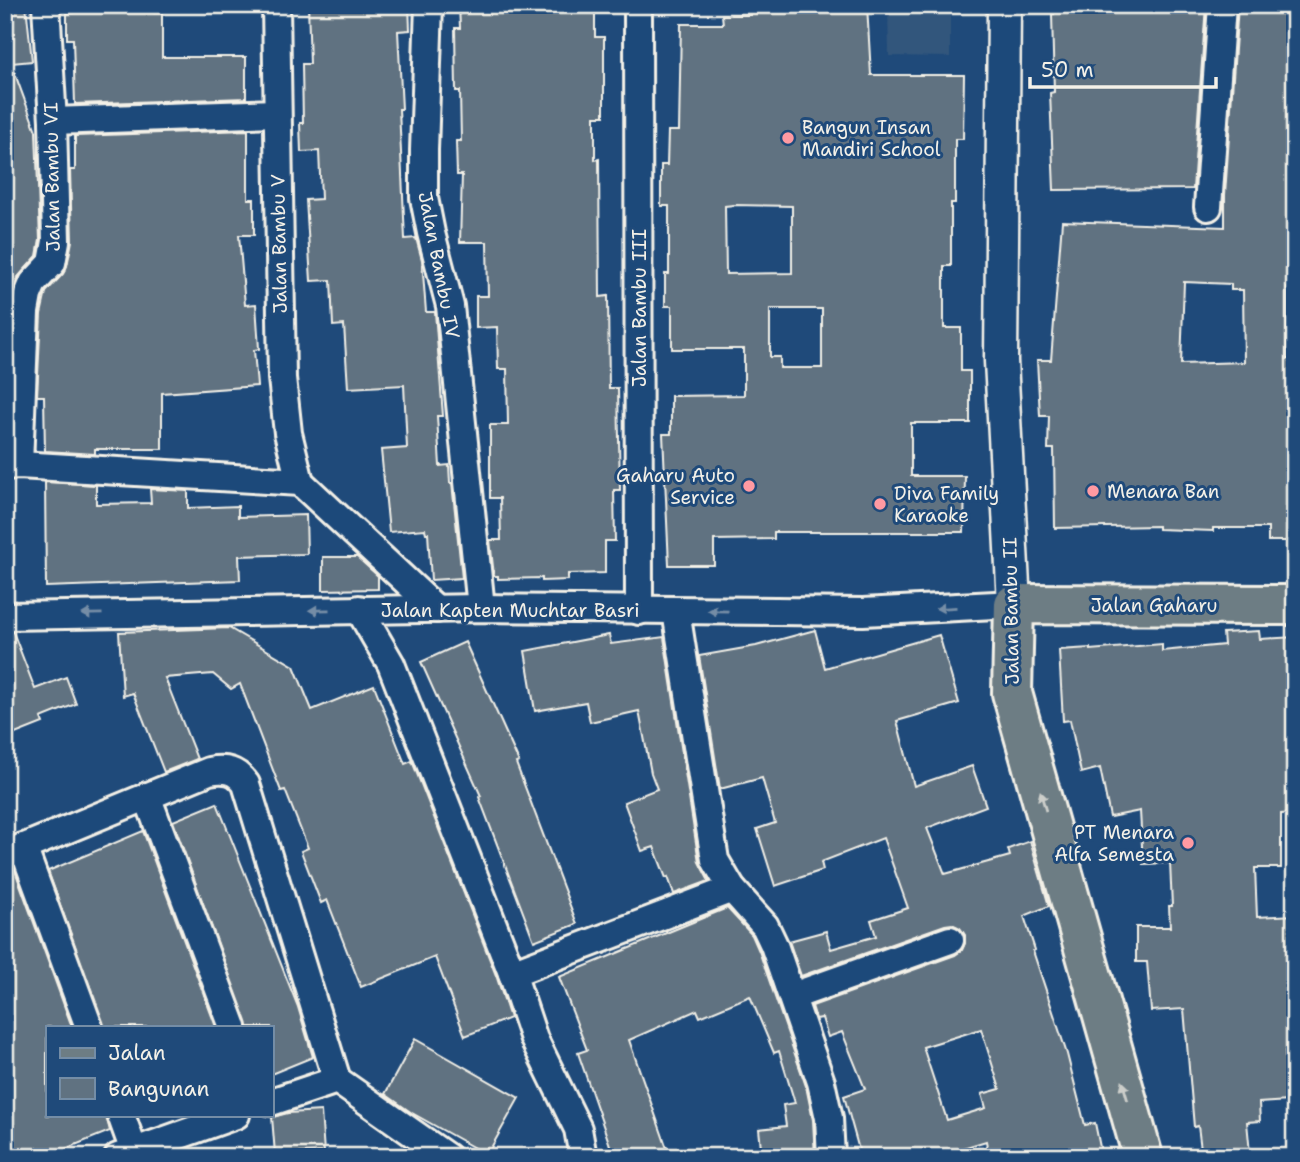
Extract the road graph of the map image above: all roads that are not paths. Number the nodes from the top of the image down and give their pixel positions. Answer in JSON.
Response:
{"nodes":[{"id":1,"x":46,"y":5,"type":"edge"},
{"id":2,"x":276,"y":5,"type":"edge"},
{"id":3,"x":429,"y":5,"type":"edge"},
{"id":4,"x":638,"y":5,"type":"edge"},
{"id":5,"x":1004,"y":5,"type":"edge"},
{"id":6,"x":1222,"y":5,"type":"edge"},
{"id":7,"x":276,"y":114,"type":"junction"},
{"id":8,"x":53,"y":121,"type":"junction"},
{"id":9,"x":1208,"y":207,"type":"dead end"},
{"id":10,"x":12,"y":466,"type":"edge"},
{"id":11,"x":300,"y":482,"type":"junction"},
{"id":12,"x":1014,"y":604,"type":"junction"},
{"id":13,"x":1295,"y":605,"type":"edge"},
{"id":14,"x":481,"y":608,"type":"junction"},
{"id":15,"x":359,"y":609,"type":"junction"},
{"id":16,"x":436,"y":609,"type":"junction"},
{"id":17,"x":639,"y":611,"type":"junction"},
{"id":18,"x":676,"y":611,"type":"junction"},
{"id":19,"x":5,"y":616,"type":"edge"},
{"id":20,"x":148,"y":796,"type":"junction"},
{"id":21,"x":14,"y":851,"type":"edge"},
{"id":22,"x":732,"y":889,"type":"junction"},
{"id":23,"x":950,"y":940,"type":"dead end"},
{"id":24,"x":512,"y":973,"type":"junction"},
{"id":25,"x":793,"y":996,"type":"junction"},
{"id":26,"x":89,"y":1026,"type":"edge"},
{"id":27,"x":233,"y":1026,"type":"edge"},
{"id":28,"x":337,"y":1080,"type":"junction"},
{"id":29,"x":273,"y":1101,"type":"edge"},
{"id":30,"x":121,"y":1116,"type":"edge"},
{"id":31,"x":233,"y":1116,"type":"edge"},
{"id":32,"x":126,"y":1154,"type":"edge"},
{"id":33,"x":447,"y":1157,"type":"edge"},
{"id":34,"x":583,"y":1157,"type":"edge"},
{"id":35,"x":831,"y":1157,"type":"edge"},
{"id":36,"x":1143,"y":1157,"type":"edge"}],
"edges":[{"from":1,"to":8,"type":"street","name":"Jalan Bambu VI"},
{"from":2,"to":7,"type":"street","name":"Jalan Bambu V"},
{"from":3,"to":14,"type":"street","name":"Jalan Bambu IV"},
{"from":4,"to":17,"type":"street","name":"Jalan Bambu III"},
{"from":5,"to":12,"type":"street","name":"Jalan Bambu II"},
{"from":6,"to":9,"type":"street"},
{"from":7,"to":8,"type":"street"},
{"from":7,"to":11,"type":"street","name":"Jalan Bambu V"},
{"from":8,"to":10,"type":"street","name":"Jalan Bambu VI"},
{"from":10,"to":11,"type":"street"},
{"from":11,"to":16,"type":"street"},
{"from":12,"to":13,"type":"main road","name":"Jalan Gaharu"},
{"from":12,"to":18,"type":"street","name":"Jalan Kapten Muchtar Basri","one_way":true},
{"from":36,"to":12,"type":"main road","name":"Jalan Bambu II","one_way":true},
{"from":14,"to":16,"type":"street","name":"Jalan Kapten Muchtar Basri"},
{"from":14,"to":17,"type":"street","name":"Jalan Kapten Muchtar Basri"},
{"from":15,"to":16,"type":"street","name":"Jalan Kapten Muchtar Basri"},
{"from":15,"to":19,"type":"street","name":"Jalan Kapten Muchtar Basri","one_way":true},
{"from":15,"to":24,"type":"street"},
{"from":17,"to":18,"type":"street","name":"Jalan Kapten Muchtar Basri"},
{"from":18,"to":22,"type":"street"},
{"from":20,"to":21,"type":"street"},
{"from":20,"to":27,"type":"street"},
{"from":20,"to":28,"type":"street"},
{"from":21,"to":26,"type":"street"},
{"from":22,"to":24,"type":"street"},
{"from":22,"to":25,"type":"street"},
{"from":23,"to":25,"type":"street"},
{"from":24,"to":34,"type":"street"},
{"from":25,"to":35,"type":"street"},
{"from":28,"to":29,"type":"street"},
{"from":28,"to":33,"type":"street"},
{"from":30,"to":32,"type":"street"},
{"from":31,"to":32,"type":"street"}]}
